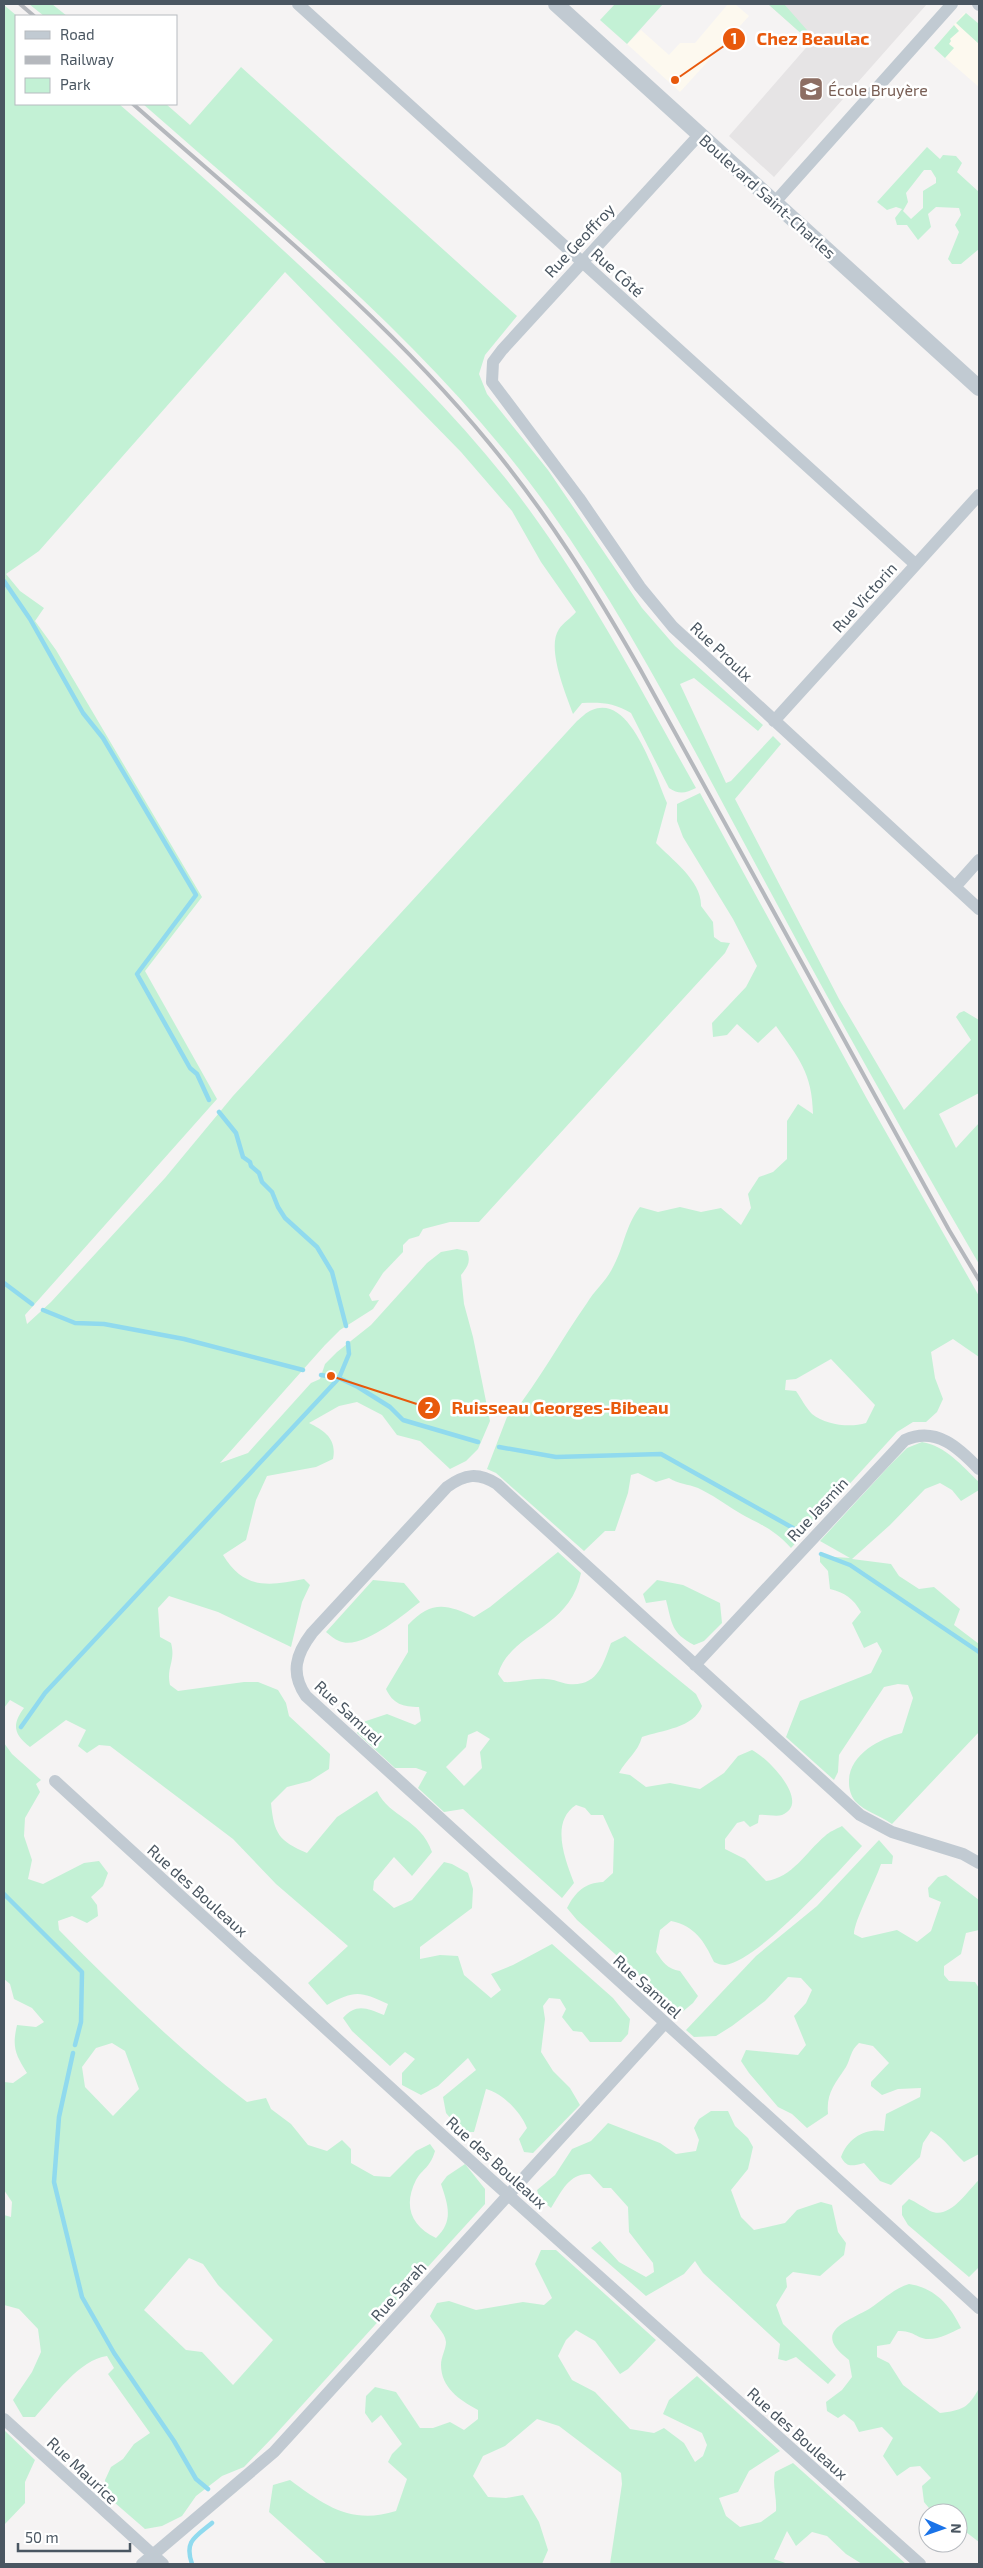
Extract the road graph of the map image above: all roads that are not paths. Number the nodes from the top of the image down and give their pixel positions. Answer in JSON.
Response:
{"nodes":[{"id":1,"x":298,"y":4,"type":"edge"},
{"id":2,"x":556,"y":4,"type":"edge"},
{"id":3,"x":952,"y":4,"type":"edge"},
{"id":4,"x":700,"y":134,"type":"junction"},
{"id":5,"x":775,"y":202,"type":"junction"},
{"id":6,"x":582,"y":260,"type":"junction"},
{"id":7,"x":491,"y":375,"type":"joint"},
{"id":8,"x":979,"y":388,"type":"edge"},
{"id":9,"x":979,"y":495,"type":"edge"},
{"id":10,"x":915,"y":564,"type":"junction"},
{"id":11,"x":774,"y":721,"type":"junction"},
{"id":12,"x":979,"y":860,"type":"edge"},
{"id":13,"x":955,"y":886,"type":"junction"},
{"id":14,"x":979,"y":909,"type":"edge"},
{"id":15,"x":979,"y":1469,"type":"edge"},
{"id":16,"x":695,"y":1665,"type":"junction"},
{"id":17,"x":55,"y":1781,"type":"dead end"},
{"id":18,"x":979,"y":1863,"type":"edge"},
{"id":19,"x":665,"y":2024,"type":"junction"},
{"id":20,"x":508,"y":2194,"type":"junction"},
{"id":21,"x":979,"y":2308,"type":"edge"},
{"id":22,"x":4,"y":2419,"type":"edge"},
{"id":23,"x":153,"y":2556,"type":"junction"},
{"id":24,"x":142,"y":2564,"type":"edge"},
{"id":25,"x":164,"y":2564,"type":"edge"},
{"id":26,"x":920,"y":2564,"type":"edge"}],
"edges":[{"from":1,"to":6,"type":"street","name":"Rue Côté"},
{"from":2,"to":4,"type":"street","name":"Boulevard Saint-Charles"},
{"from":3,"to":5,"type":"street"},
{"from":4,"to":5,"type":"street","name":"Boulevard Saint-Charles"},
{"from":4,"to":6,"type":"street","name":"Rue Geoffroy"},
{"from":5,"to":8,"type":"street","name":"Boulevard Saint-Charles"},
{"from":6,"to":7,"type":"street","name":"Rue Geoffroy"},
{"from":6,"to":10,"type":"street","name":"Rue Côté"},
{"from":7,"to":11,"type":"street","name":"Rue Proulx"},
{"from":9,"to":10,"type":"street","name":"Rue Victorin"},
{"from":10,"to":11,"type":"street","name":"Rue Victorin"},
{"from":11,"to":13,"type":"street","name":"Rue Proulx"},
{"from":12,"to":13,"type":"street"},
{"from":13,"to":14,"type":"street","name":"Rue Proulx"},
{"from":15,"to":16,"type":"street","name":"Rue Jasmin"},
{"from":16,"to":18,"type":"street","name":"Rue Samuel"},
{"from":16,"to":19,"type":"street","name":"Rue Samuel"},
{"from":17,"to":20,"type":"street","name":"Rue des Bouleaux"},
{"from":19,"to":20,"type":"street","name":"Rue Sarah"},
{"from":19,"to":21,"type":"street","name":"Rue Samuel"},
{"from":20,"to":23,"type":"street","name":"Rue Sarah"},
{"from":20,"to":26,"type":"street","name":"Rue des Bouleaux"},
{"from":22,"to":23,"type":"street","name":"Rue Maurice"},
{"from":23,"to":24,"type":"street","name":"Rue Sarah"},
{"from":23,"to":25,"type":"street","name":"Rue Maurice"}]}
